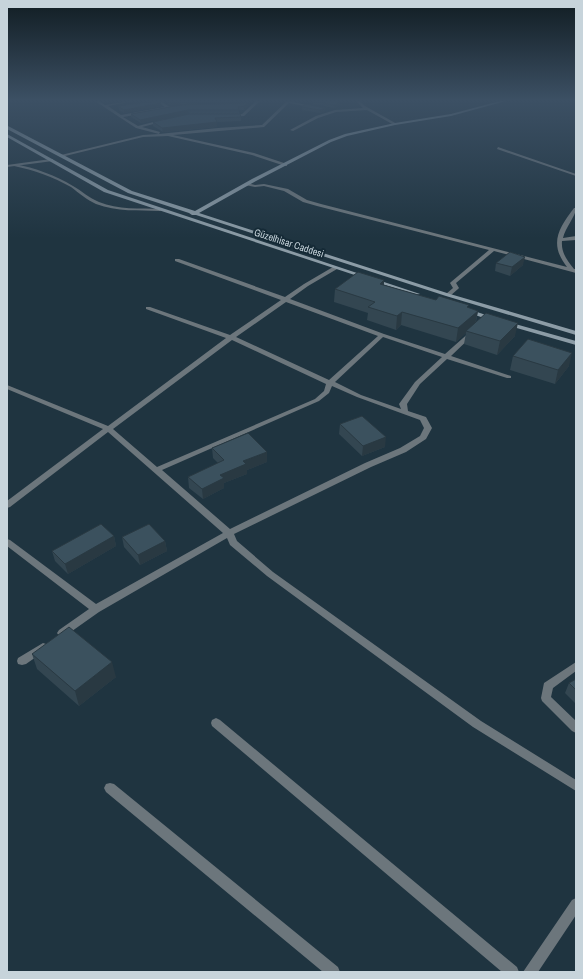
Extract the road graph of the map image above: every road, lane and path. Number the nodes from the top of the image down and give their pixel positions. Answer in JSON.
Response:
{"nodes":[{"id":1,"x":28,"y":147,"type":"edge"},
{"id":2,"x":44,"y":147,"type":"edge"},
{"id":3,"x":90,"y":147,"type":"edge"},
{"id":4,"x":220,"y":147,"type":"edge"},
{"id":5,"x":319,"y":147,"type":"edge"},
{"id":6,"x":498,"y":148,"type":"dead end"},
{"id":7,"x":62,"y":156,"type":"junction"},
{"id":8,"x":51,"y":160,"type":"junction"},
{"id":9,"x":15,"y":164,"type":"junction"},
{"id":10,"x":7,"y":166,"type":"edge"},
{"id":11,"x":285,"y":166,"type":"junction"},
{"id":12,"x":576,"y":175,"type":"edge"},
{"id":13,"x":247,"y":184,"type":"junction"},
{"id":14,"x":576,"y":209,"type":"edge"},
{"id":15,"x":160,"y":210,"type":"junction"},
{"id":16,"x":194,"y":214,"type":"junction"},
{"id":17,"x":576,"y":238,"type":"edge"},
{"id":18,"x":560,"y":240,"type":"junction"},
{"id":19,"x":492,"y":250,"type":"junction"},
{"id":20,"x":177,"y":260,"type":"dead end"},
{"id":21,"x":335,"y":268,"type":"junction"},
{"id":22,"x":574,"y":271,"type":"edge"},
{"id":23,"x":448,"y":295,"type":"junction"},
{"id":24,"x":424,"y":297,"type":"edge"},
{"id":25,"x":286,"y":300,"type":"junction"},
{"id":26,"x":148,"y":308,"type":"dead end"},
{"id":27,"x":460,"y":308,"type":"edge"},
{"id":28,"x":488,"y":317,"type":"junction"},
{"id":29,"x":496,"y":320,"type":"edge"},
{"id":30,"x":503,"y":322,"type":"edge"},
{"id":31,"x":576,"y":333,"type":"edge"},
{"id":32,"x":382,"y":335,"type":"junction"},
{"id":33,"x":232,"y":338,"type":"junction"},
{"id":34,"x":576,"y":343,"type":"edge"},
{"id":35,"x":446,"y":356,"type":"junction"},
{"id":36,"x":509,"y":377,"type":"dead end"},
{"id":37,"x":330,"y":383,"type":"junction"},
{"id":38,"x":7,"y":387,"type":"edge"},
{"id":39,"x":405,"y":412,"type":"junction"},
{"id":40,"x":108,"y":430,"type":"junction"},
{"id":41,"x":156,"y":470,"type":"junction"},
{"id":42,"x":7,"y":505,"type":"edge"},
{"id":43,"x":229,"y":533,"type":"junction"},
{"id":44,"x":7,"y":542,"type":"edge"},
{"id":45,"x":96,"y":609,"type":"junction"},
{"id":46,"x":22,"y":661,"type":"dead end"},
{"id":47,"x":576,"y":666,"type":"edge"},
{"id":48,"x":216,"y":723,"type":"dead end"},
{"id":49,"x":576,"y":728,"type":"edge"},
{"id":50,"x":576,"y":786,"type":"edge"},
{"id":51,"x":110,"y":788,"type":"dead end"},
{"id":52,"x":576,"y":904,"type":"edge"},
{"id":53,"x":333,"y":972,"type":"edge"},
{"id":54,"x":512,"y":972,"type":"edge"},
{"id":55,"x":530,"y":972,"type":"edge"}],
"edges":[{"from":1,"to":8,"type":"street","name":"Güzelhisar Caddesi"},
{"from":2,"to":7,"type":"street","name":"Güzelhisar Caddesi"},
{"from":3,"to":7,"type":"street"},
{"from":4,"to":11,"type":"street"},
{"from":5,"to":11,"type":"street"},
{"from":6,"to":12,"type":"street"},
{"from":7,"to":16,"type":"street","name":"Güzelhisar Caddesi"},
{"from":8,"to":9,"type":"street"},
{"from":8,"to":15,"type":"street","name":"Güzelhisar Caddesi"},
{"from":9,"to":10,"type":"street"},
{"from":9,"to":15,"type":"lane"},
{"from":11,"to":13,"type":"street"},
{"from":13,"to":16,"type":"street"},
{"from":13,"to":19,"type":"street"},
{"from":14,"to":18,"type":"street"},
{"from":15,"to":16,"type":"street"},
{"from":15,"to":21,"type":"street","name":"Güzelhisar Caddesi"},
{"from":16,"to":23,"type":"street","name":"Güzelhisar Caddesi"},
{"from":17,"to":18,"type":"street"},
{"from":18,"to":22,"type":"street"},
{"from":19,"to":22,"type":"street"},
{"from":19,"to":23,"type":"street"},
{"from":20,"to":25,"type":"street"},
{"from":21,"to":24,"type":"street","name":"Güzelhisar Caddesi"},
{"from":21,"to":25,"type":"street"},
{"from":23,"to":31,"type":"street","name":"Güzelhisar Caddesi"},
{"from":25,"to":32,"type":"street"},
{"from":25,"to":33,"type":"street"},
{"from":26,"to":33,"type":"street"},
{"from":27,"to":28,"type":"street"},
{"from":28,"to":29,"type":"street"},
{"from":28,"to":35,"type":"street"},
{"from":30,"to":34,"type":"street"},
{"from":32,"to":35,"type":"street"},
{"from":32,"to":37,"type":"street"},
{"from":33,"to":37,"type":"street"},
{"from":33,"to":40,"type":"street"},
{"from":35,"to":36,"type":"street"},
{"from":35,"to":39,"type":"street"},
{"from":37,"to":39,"type":"street"},
{"from":37,"to":41,"type":"street"},
{"from":38,"to":40,"type":"street"},
{"from":39,"to":43,"type":"street"},
{"from":40,"to":41,"type":"street"},
{"from":40,"to":42,"type":"street"},
{"from":41,"to":43,"type":"street"},
{"from":43,"to":45,"type":"street"},
{"from":43,"to":50,"type":"street"},
{"from":44,"to":45,"type":"street"},
{"from":45,"to":46,"type":"street"},
{"from":47,"to":49,"type":"street"},
{"from":48,"to":54,"type":"street"},
{"from":51,"to":53,"type":"street"},
{"from":52,"to":55,"type":"street"}]}
